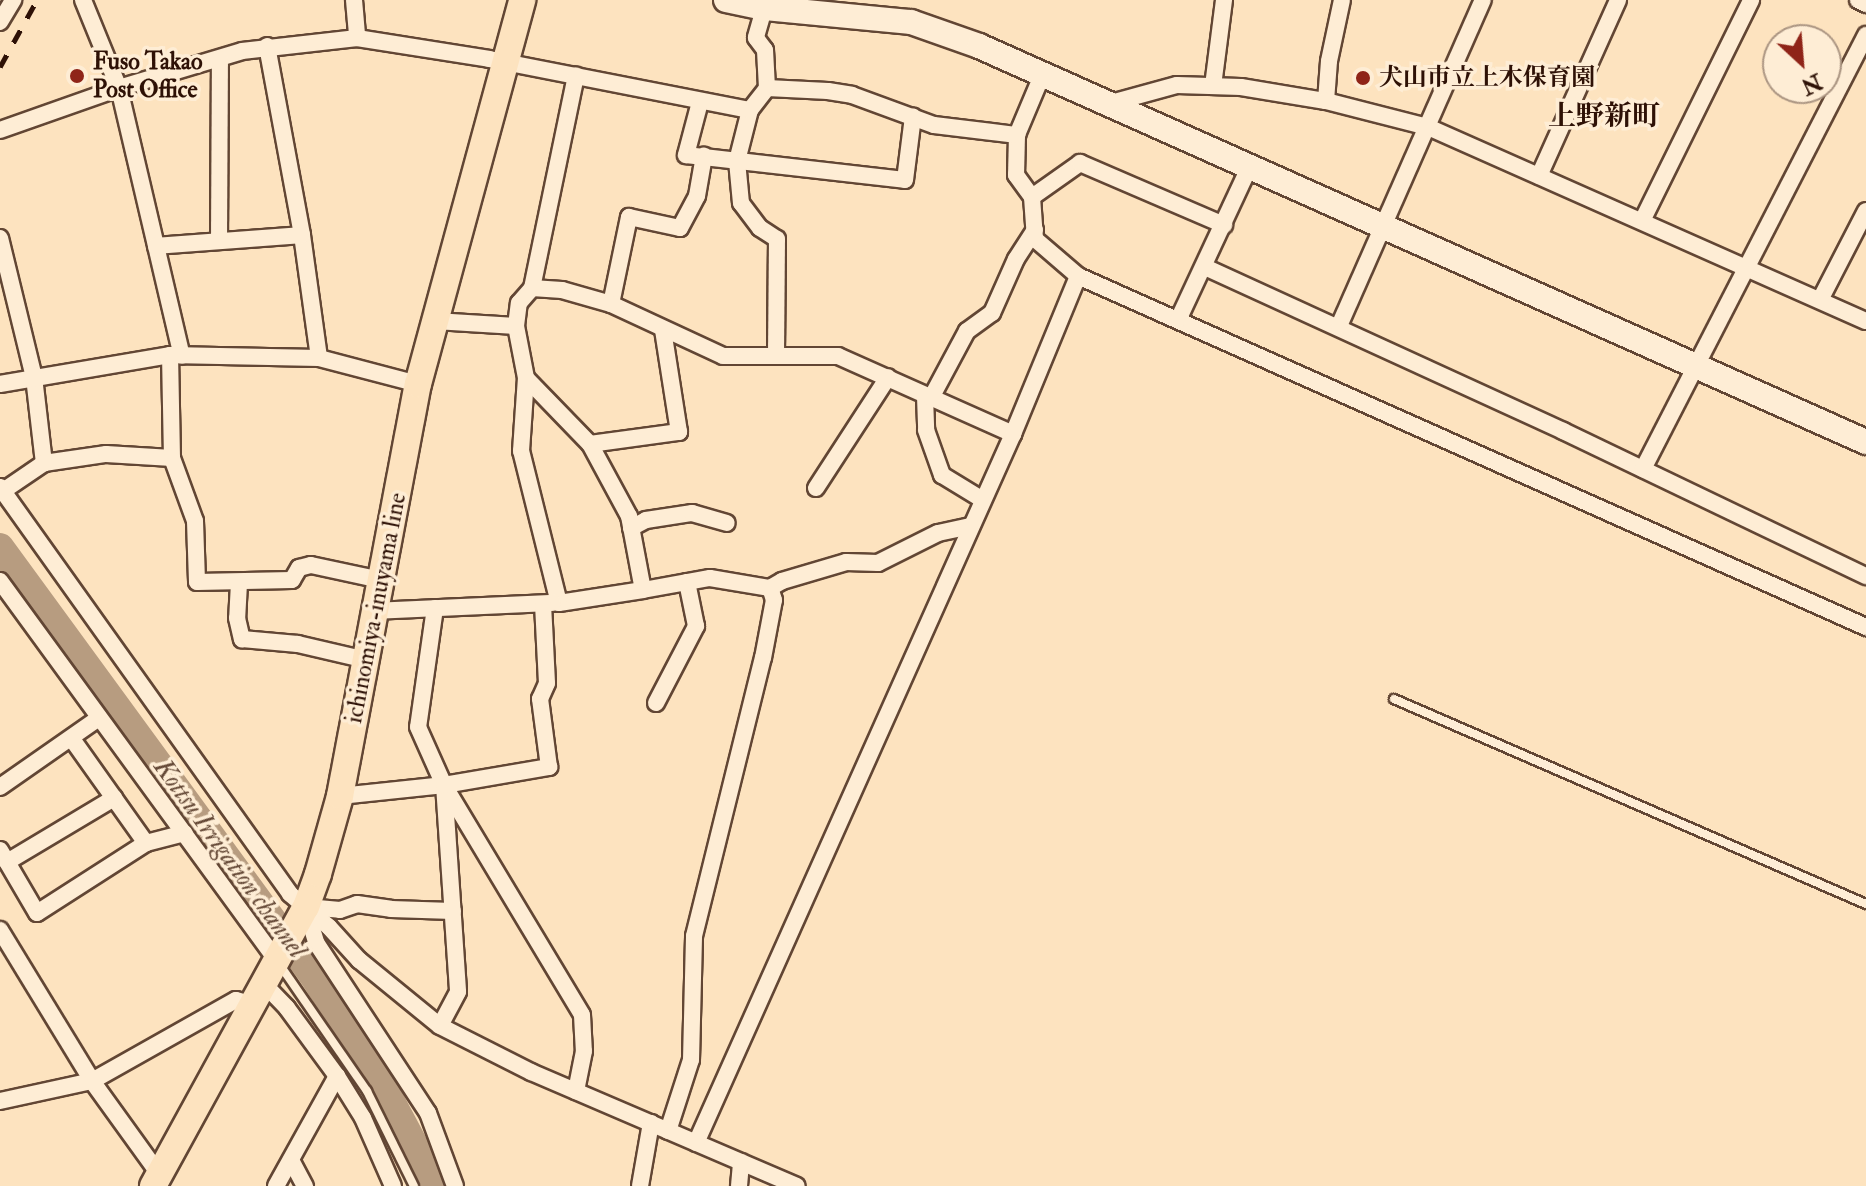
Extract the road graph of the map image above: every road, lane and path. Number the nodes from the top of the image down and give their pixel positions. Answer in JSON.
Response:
{"nodes":[{"id":1,"x":13,"y":0,"type":"edge"},
{"id":2,"x":83,"y":0,"type":"edge"},
{"id":3,"x":354,"y":0,"type":"edge"},
{"id":4,"x":522,"y":0,"type":"edge"},
{"id":5,"x":726,"y":0,"type":"edge"},
{"id":6,"x":1224,"y":0,"type":"edge"},
{"id":7,"x":1342,"y":0,"type":"edge"},
{"id":8,"x":1483,"y":0,"type":"edge"},
{"id":9,"x":1618,"y":0,"type":"edge"},
{"id":10,"x":1751,"y":0,"type":"edge"},
{"id":11,"x":1858,"y":0,"type":"edge"},
{"id":12,"x":765,"y":4,"type":"edge"},
{"id":13,"x":1866,"y":4,"type":"edge"},
{"id":14,"x":0,"y":21,"type":"edge"},
{"id":15,"x":1866,"y":35,"type":"edge"},
{"id":16,"x":357,"y":38,"type":"junction"},
{"id":17,"x":267,"y":46,"type":"junction"},
{"id":18,"x":220,"y":59,"type":"junction"},
{"id":19,"x":505,"y":63,"type":"junction"},
{"id":20,"x":1043,"y":73,"type":"junction"},
{"id":21,"x":576,"y":76,"type":"junction"},
{"id":22,"x":1213,"y":86,"type":"junction"},
{"id":23,"x":119,"y":88,"type":"junction"},
{"id":24,"x":767,"y":88,"type":"junction"},
{"id":25,"x":1326,"y":101,"type":"junction"},
{"id":26,"x":700,"y":102,"type":"junction"},
{"id":27,"x":1111,"y":103,"type":"junction"},
{"id":28,"x":750,"y":110,"type":"junction"},
{"id":29,"x":913,"y":117,"type":"junction"},
{"id":30,"x":1428,"y":127,"type":"junction"},
{"id":31,"x":0,"y":130,"type":"edge"},
{"id":32,"x":1017,"y":135,"type":"junction"},
{"id":33,"x":704,"y":156,"type":"junction"},
{"id":34,"x":737,"y":161,"type":"junction"},
{"id":35,"x":1250,"y":166,"type":"junction"},
{"id":36,"x":1539,"y":176,"type":"junction"},
{"id":37,"x":1032,"y":197,"type":"junction"},
{"id":38,"x":1866,"y":211,"type":"edge"},
{"id":39,"x":1643,"y":219,"type":"junction"},
{"id":40,"x":1224,"y":225,"type":"junction"},
{"id":41,"x":1382,"y":227,"type":"junction"},
{"id":42,"x":1035,"y":230,"type":"junction"},
{"id":43,"x":302,"y":235,"type":"junction"},
{"id":44,"x":0,"y":238,"type":"edge"},
{"id":45,"x":219,"y":240,"type":"junction"},
{"id":46,"x":156,"y":246,"type":"junction"},
{"id":47,"x":1746,"y":266,"type":"junction"},
{"id":48,"x":1205,"y":267,"type":"junction"},
{"id":49,"x":1078,"y":276,"type":"junction"},
{"id":50,"x":532,"y":288,"type":"junction"},
{"id":51,"x":1820,"y":300,"type":"junction"},
{"id":52,"x":611,"y":304,"type":"junction"},
{"id":53,"x":1179,"y":318,"type":"junction"},
{"id":54,"x":435,"y":321,"type":"junction"},
{"id":55,"x":1866,"y":321,"type":"edge"},
{"id":56,"x":516,"y":326,"type":"junction"},
{"id":57,"x":1339,"y":326,"type":"junction"},
{"id":58,"x":663,"y":330,"type":"junction"},
{"id":59,"x":776,"y":354,"type":"junction"},
{"id":60,"x":176,"y":356,"type":"junction"},
{"id":61,"x":319,"y":358,"type":"junction"},
{"id":62,"x":1697,"y":368,"type":"junction"},
{"id":63,"x":34,"y":377,"type":"junction"},
{"id":64,"x":888,"y":377,"type":"junction"},
{"id":65,"x":526,"y":378,"type":"junction"},
{"id":66,"x":0,"y":384,"type":"edge"},
{"id":67,"x":418,"y":384,"type":"junction"},
{"id":68,"x":928,"y":397,"type":"junction"},
{"id":69,"x":1013,"y":434,"type":"junction"},
{"id":70,"x":1866,"y":442,"type":"edge"},
{"id":71,"x":590,"y":444,"type":"junction"},
{"id":72,"x":172,"y":458,"type":"junction"},
{"id":73,"x":44,"y":463,"type":"junction"},
{"id":74,"x":1643,"y":469,"type":"junction"},
{"id":75,"x":816,"y":488,"type":"dead end"},
{"id":76,"x":2,"y":489,"type":"edge"},
{"id":77,"x":983,"y":500,"type":"junction"},
{"id":78,"x":727,"y":523,"type":"dead end"},
{"id":79,"x":971,"y":526,"type":"junction"},
{"id":80,"x":631,"y":528,"type":"junction"},
{"id":81,"x":1866,"y":576,"type":"edge"},
{"id":82,"x":381,"y":580,"type":"junction"},
{"id":83,"x":0,"y":581,"type":"edge"},
{"id":84,"x":687,"y":582,"type":"junction"},
{"id":85,"x":239,"y":583,"type":"junction"},
{"id":86,"x":770,"y":588,"type":"junction"},
{"id":87,"x":643,"y":590,"type":"junction"},
{"id":88,"x":551,"y":603,"type":"junction"},
{"id":89,"x":435,"y":608,"type":"junction"},
{"id":90,"x":375,"y":611,"type":"junction"},
{"id":91,"x":1866,"y":627,"type":"edge"},
{"id":92,"x":366,"y":660,"type":"junction"},
{"id":93,"x":1394,"y":699,"type":"dead end"},
{"id":94,"x":656,"y":703,"type":"dead end"},
{"id":95,"x":99,"y":718,"type":"junction"},
{"id":96,"x":72,"y":739,"type":"junction"},
{"id":97,"x":444,"y":785,"type":"junction"},
{"id":98,"x":0,"y":787,"type":"edge"},
{"id":99,"x":340,"y":796,"type":"junction"},
{"id":100,"x":114,"y":798,"type":"junction"},
{"id":101,"x":185,"y":833,"type":"junction"},
{"id":102,"x":146,"y":843,"type":"junction"},
{"id":103,"x":3,"y":856,"type":"edge"},
{"id":104,"x":1866,"y":904,"type":"edge"},
{"id":105,"x":306,"y":907,"type":"junction"},
{"id":106,"x":453,"y":911,"type":"junction"},
{"id":107,"x":0,"y":930,"type":"edge"},
{"id":108,"x":265,"y":983,"type":"junction"},
{"id":109,"x":440,"y":1026,"type":"junction"},
{"id":110,"x":337,"y":1076,"type":"junction"},
{"id":111,"x":92,"y":1081,"type":"junction"},
{"id":112,"x":576,"y":1091,"type":"junction"},
{"id":113,"x":0,"y":1101,"type":"edge"},
{"id":114,"x":651,"y":1123,"type":"junction"},
{"id":115,"x":668,"y":1131,"type":"junction"},
{"id":116,"x":696,"y":1143,"type":"junction"},
{"id":117,"x":291,"y":1160,"type":"junction"},
{"id":118,"x":741,"y":1162,"type":"junction"},
{"id":119,"x":160,"y":1182,"type":"edge"},
{"id":120,"x":276,"y":1186,"type":"edge"},
{"id":121,"x":305,"y":1186,"type":"edge"},
{"id":122,"x":393,"y":1186,"type":"edge"},
{"id":123,"x":414,"y":1186,"type":"edge"},
{"id":124,"x":455,"y":1186,"type":"edge"},
{"id":125,"x":640,"y":1186,"type":"edge"},
{"id":126,"x":739,"y":1186,"type":"edge"},
{"id":127,"x":797,"y":1186,"type":"edge"}],
"edges":[{"from":1,"to":14,"type":"street"},
{"from":2,"to":23,"type":"street"},
{"from":3,"to":16,"type":"street"},
{"from":4,"to":19,"type":"main road","name":"ichinomiya-inuyama line"},
{"from":5,"to":12,"type":"street"},
{"from":6,"to":22,"type":"street"},
{"from":7,"to":25,"type":"street"},
{"from":8,"to":30,"type":"street"},
{"from":9,"to":36,"type":"street"},
{"from":10,"to":39,"type":"street"},
{"from":11,"to":13,"type":"street"},
{"from":12,"to":20,"type":"street"},
{"from":12,"to":24,"type":"street"},
{"from":15,"to":47,"type":"street"},
{"from":16,"to":17,"type":"street"},
{"from":16,"to":19,"type":"street"},
{"from":17,"to":18,"type":"street"},
{"from":17,"to":43,"type":"street"},
{"from":18,"to":23,"type":"street"},
{"from":18,"to":45,"type":"street"},
{"from":19,"to":21,"type":"street"},
{"from":19,"to":54,"type":"main road","name":"ichinomiya-inuyama line"},
{"from":20,"to":27,"type":"street"},
{"from":20,"to":32,"type":"street"},
{"from":21,"to":26,"type":"street"},
{"from":21,"to":50,"type":"street"},
{"from":22,"to":25,"type":"street"},
{"from":22,"to":27,"type":"street"},
{"from":23,"to":31,"type":"street"},
{"from":23,"to":46,"type":"street"},
{"from":24,"to":28,"type":"street"},
{"from":24,"to":29,"type":"street"},
{"from":25,"to":30,"type":"street"},
{"from":26,"to":28,"type":"street"},
{"from":26,"to":33,"type":"street"},
{"from":27,"to":35,"type":"street"},
{"from":28,"to":34,"type":"street"},
{"from":29,"to":32,"type":"street"},
{"from":29,"to":34,"type":"street"},
{"from":30,"to":36,"type":"street"},
{"from":30,"to":41,"type":"street"},
{"from":32,"to":37,"type":"street"},
{"from":33,"to":34,"type":"street"},
{"from":33,"to":52,"type":"street"},
{"from":34,"to":59,"type":"street"},
{"from":35,"to":40,"type":"street"},
{"from":35,"to":41,"type":"street"},
{"from":36,"to":39,"type":"street"},
{"from":37,"to":40,"type":"street"},
{"from":37,"to":42,"type":"street"},
{"from":38,"to":51,"type":"street"},
{"from":39,"to":47,"type":"street"},
{"from":40,"to":48,"type":"street"},
{"from":41,"to":57,"type":"street"},
{"from":41,"to":62,"type":"street"},
{"from":42,"to":49,"type":"street"},
{"from":42,"to":68,"type":"street"},
{"from":43,"to":45,"type":"street"},
{"from":43,"to":61,"type":"street"},
{"from":44,"to":63,"type":"street"},
{"from":45,"to":46,"type":"street"},
{"from":46,"to":60,"type":"street"},
{"from":47,"to":51,"type":"street"},
{"from":47,"to":62,"type":"street"},
{"from":48,"to":53,"type":"street"},
{"from":48,"to":57,"type":"street"},
{"from":49,"to":53,"type":"street"},
{"from":49,"to":69,"type":"street"},
{"from":50,"to":52,"type":"street"},
{"from":50,"to":56,"type":"street"},
{"from":51,"to":55,"type":"street"},
{"from":52,"to":58,"type":"street"},
{"from":53,"to":91,"type":"street"},
{"from":54,"to":56,"type":"street"},
{"from":54,"to":67,"type":"main road","name":"ichinomiya-inuyama line"},
{"from":56,"to":65,"type":"street"},
{"from":57,"to":74,"type":"street"},
{"from":58,"to":59,"type":"street"},
{"from":58,"to":71,"type":"street"},
{"from":59,"to":64,"type":"street"},
{"from":60,"to":61,"type":"street"},
{"from":60,"to":63,"type":"street"},
{"from":60,"to":72,"type":"street"},
{"from":61,"to":67,"type":"street"},
{"from":62,"to":70,"type":"street"},
{"from":62,"to":74,"type":"street"},
{"from":63,"to":66,"type":"street"},
{"from":63,"to":73,"type":"street"},
{"from":64,"to":68,"type":"street"},
{"from":64,"to":75,"type":"street"},
{"from":65,"to":71,"type":"street"},
{"from":65,"to":88,"type":"street"},
{"from":67,"to":82,"type":"main road","name":"ichinomiya-inuyama line"},
{"from":68,"to":69,"type":"street"},
{"from":68,"to":77,"type":"street"},
{"from":69,"to":77,"type":"street"},
{"from":71,"to":80,"type":"street"},
{"from":72,"to":73,"type":"street"},
{"from":72,"to":85,"type":"street"},
{"from":73,"to":76,"type":"street"},
{"from":74,"to":81,"type":"street"},
{"from":76,"to":105,"type":"street"},
{"from":77,"to":79,"type":"street"},
{"from":78,"to":80,"type":"street"},
{"from":79,"to":86,"type":"street"},
{"from":79,"to":116,"type":"street"},
{"from":80,"to":87,"type":"street"},
{"from":82,"to":85,"type":"street"},
{"from":82,"to":90,"type":"main road","name":"ichinomiya-inuyama line"},
{"from":83,"to":95,"type":"street"},
{"from":84,"to":86,"type":"street"},
{"from":84,"to":87,"type":"street"},
{"from":84,"to":94,"type":"street"},
{"from":85,"to":92,"type":"street"},
{"from":86,"to":115,"type":"street"},
{"from":87,"to":88,"type":"street"},
{"from":88,"to":89,"type":"street"},
{"from":88,"to":97,"type":"street"},
{"from":89,"to":90,"type":"street"},
{"from":89,"to":97,"type":"street"},
{"from":90,"to":92,"type":"main road","name":"ichinomiya-inuyama line"},
{"from":92,"to":99,"type":"main road","name":"ichinomiya-inuyama line"},
{"from":93,"to":104,"type":"lane"},
{"from":95,"to":96,"type":"street"},
{"from":95,"to":101,"type":"street"},
{"from":96,"to":98,"type":"street"},
{"from":96,"to":100,"type":"street"},
{"from":97,"to":99,"type":"street"},
{"from":97,"to":106,"type":"street"},
{"from":97,"to":112,"type":"street"},
{"from":99,"to":105,"type":"main road","name":"ichinomiya-inuyama line"},
{"from":100,"to":102,"type":"street"},
{"from":100,"to":103,"type":"street"},
{"from":101,"to":102,"type":"street"},
{"from":101,"to":108,"type":"street"},
{"from":102,"to":103,"type":"street"},
{"from":105,"to":106,"type":"street"},
{"from":105,"to":108,"type":"main road","name":"ichinomiya-inuyama line"},
{"from":105,"to":109,"type":"street"},
{"from":105,"to":124,"type":"street"},
{"from":106,"to":109,"type":"street"},
{"from":107,"to":111,"type":"street"},
{"from":108,"to":110,"type":"street"},
{"from":108,"to":111,"type":"street"},
{"from":108,"to":119,"type":"main road","name":"ichinomiya-inuyama line"},
{"from":108,"to":123,"type":"lane"},
{"from":109,"to":112,"type":"street"},
{"from":110,"to":117,"type":"street"},
{"from":110,"to":122,"type":"street"},
{"from":111,"to":113,"type":"street"},
{"from":111,"to":119,"type":"street"},
{"from":112,"to":114,"type":"street"},
{"from":114,"to":115,"type":"street"},
{"from":114,"to":125,"type":"street"},
{"from":115,"to":116,"type":"street"},
{"from":116,"to":118,"type":"street"},
{"from":117,"to":120,"type":"street"},
{"from":117,"to":121,"type":"street"},
{"from":118,"to":126,"type":"street"},
{"from":118,"to":127,"type":"street"}]}
